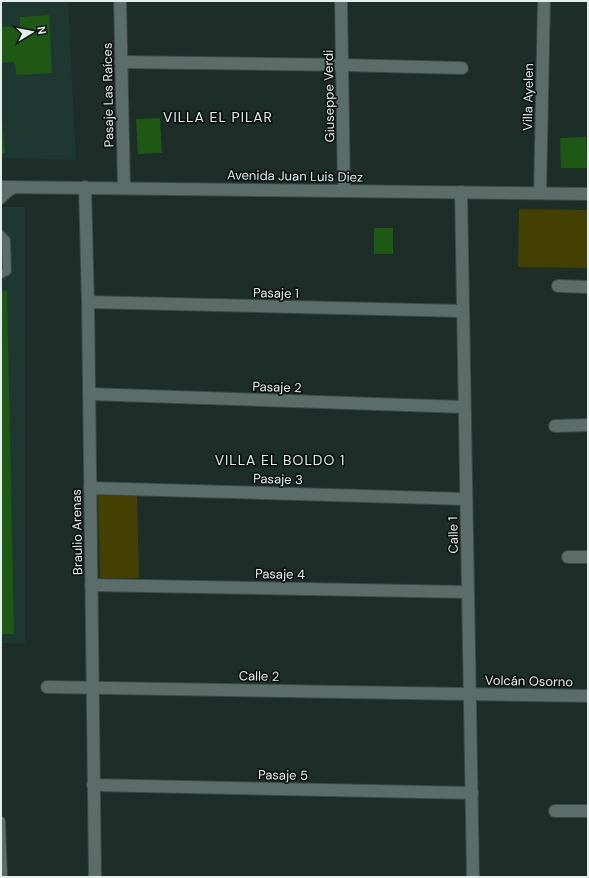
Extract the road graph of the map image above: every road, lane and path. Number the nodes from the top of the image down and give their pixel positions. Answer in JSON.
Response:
{"nodes":[{"id":1,"x":120,"y":1,"type":"edge"},
{"id":2,"x":341,"y":1,"type":"edge"},
{"id":3,"x":544,"y":1,"type":"edge"},
{"id":4,"x":121,"y":62,"type":"junction"},
{"id":5,"x":342,"y":65,"type":"junction"},
{"id":6,"x":462,"y":68,"type":"dead end"},
{"id":7,"x":1,"y":187,"type":"edge"},
{"id":8,"x":18,"y":187,"type":"junction"},
{"id":9,"x":85,"y":187,"type":"junction"},
{"id":10,"x":124,"y":188,"type":"junction"},
{"id":11,"x":344,"y":191,"type":"junction"},
{"id":12,"x":461,"y":192,"type":"junction"},
{"id":13,"x":540,"y":193,"type":"junction"},
{"id":14,"x":588,"y":194,"type":"edge"},
{"id":15,"x":1,"y":200,"type":"edge"},
{"id":16,"x":1,"y":235,"type":"edge"},
{"id":17,"x":1,"y":274,"type":"edge"},
{"id":18,"x":558,"y":286,"type":"dead end"},
{"id":19,"x":588,"y":287,"type":"edge"},
{"id":20,"x":88,"y":302,"type":"junction"},
{"id":21,"x":462,"y":311,"type":"junction"},
{"id":22,"x":89,"y":394,"type":"junction"},
{"id":23,"x":464,"y":407,"type":"junction"},
{"id":24,"x":588,"y":425,"type":"edge"},
{"id":25,"x":555,"y":426,"type":"dead end"},
{"id":26,"x":90,"y":488,"type":"junction"},
{"id":27,"x":466,"y":499,"type":"junction"},
{"id":28,"x":568,"y":557,"type":"dead end"},
{"id":29,"x":588,"y":557,"type":"edge"},
{"id":30,"x":91,"y":585,"type":"junction"},
{"id":31,"x":468,"y":592,"type":"junction"},
{"id":32,"x":47,"y":687,"type":"dead end"},
{"id":33,"x":92,"y":687,"type":"junction"},
{"id":34,"x":470,"y":693,"type":"junction"},
{"id":35,"x":588,"y":696,"type":"edge"},
{"id":36,"x":93,"y":785,"type":"junction"},
{"id":37,"x":472,"y":793,"type":"junction"},
{"id":38,"x":555,"y":811,"type":"dead end"},
{"id":39,"x":588,"y":811,"type":"edge"},
{"id":40,"x":1,"y":820,"type":"edge"},
{"id":41,"x":3,"y":877,"type":"edge"},
{"id":42,"x":95,"y":877,"type":"edge"},
{"id":43,"x":473,"y":877,"type":"edge"}],
"edges":[{"from":1,"to":4,"type":"street","name":"Pasaje Las Raíces"},
{"from":2,"to":5,"type":"street","name":"Giuseppe Verdi"},
{"from":3,"to":13,"type":"street","name":"Villa Ayelen"},
{"from":4,"to":5,"type":"street"},
{"from":4,"to":10,"type":"street","name":"Pasaje Las Raíces"},
{"from":5,"to":6,"type":"street"},
{"from":5,"to":11,"type":"street","name":"Giuseppe Verdi"},
{"from":7,"to":8,"type":"street","name":"Avenida Juan Luis Diez"},
{"from":8,"to":9,"type":"street","name":"Avenida Juan Luis Diez"},
{"from":8,"to":15,"type":"lane"},
{"from":9,"to":10,"type":"street","name":"Avenida Juan Luis Diez"},
{"from":9,"to":20,"type":"street","name":"Braulio Arenas"},
{"from":10,"to":11,"type":"street","name":"Avenida Juan Luis Diez"},
{"from":11,"to":12,"type":"street","name":"Avenida Juan Luis Diez"},
{"from":12,"to":13,"type":"street","name":"Avenida Juan Luis Diez"},
{"from":12,"to":21,"type":"street","name":"Calle 1"},
{"from":13,"to":14,"type":"street","name":"Avenida Juan Luis Diez"},
{"from":16,"to":17,"type":"lane"},
{"from":18,"to":19,"type":"street"},
{"from":20,"to":21,"type":"street","name":"Pasaje 1"},
{"from":20,"to":22,"type":"street","name":"Braulio Arenas"},
{"from":21,"to":23,"type":"street","name":"Calle 1"},
{"from":22,"to":23,"type":"street","name":"Pasaje 2"},
{"from":22,"to":26,"type":"street","name":"Braulio Arenas"},
{"from":23,"to":27,"type":"street","name":"Calle 1"},
{"from":24,"to":25,"type":"street"},
{"from":26,"to":27,"type":"street","name":"Pasaje 3"},
{"from":26,"to":30,"type":"street","name":"Braulio Arenas"},
{"from":27,"to":31,"type":"street","name":"Calle 1"},
{"from":28,"to":29,"type":"street"},
{"from":30,"to":31,"type":"street","name":"Pasaje 4"},
{"from":30,"to":33,"type":"street","name":"Braulio Arenas"},
{"from":31,"to":34,"type":"street","name":"Calle 1"},
{"from":32,"to":33,"type":"street","name":"Calle 2"},
{"from":33,"to":34,"type":"street","name":"Calle 2"},
{"from":33,"to":36,"type":"street","name":"Braulio Arenas"},
{"from":34,"to":35,"type":"street","name":"Volcán Osorno"},
{"from":34,"to":37,"type":"street","name":"Calle 1"},
{"from":36,"to":37,"type":"street","name":"Pasaje 5"},
{"from":36,"to":42,"type":"street","name":"Braulio Arenas"},
{"from":37,"to":43,"type":"street","name":"Calle 1"},
{"from":38,"to":39,"type":"street"},
{"from":40,"to":41,"type":"lane"}]}
